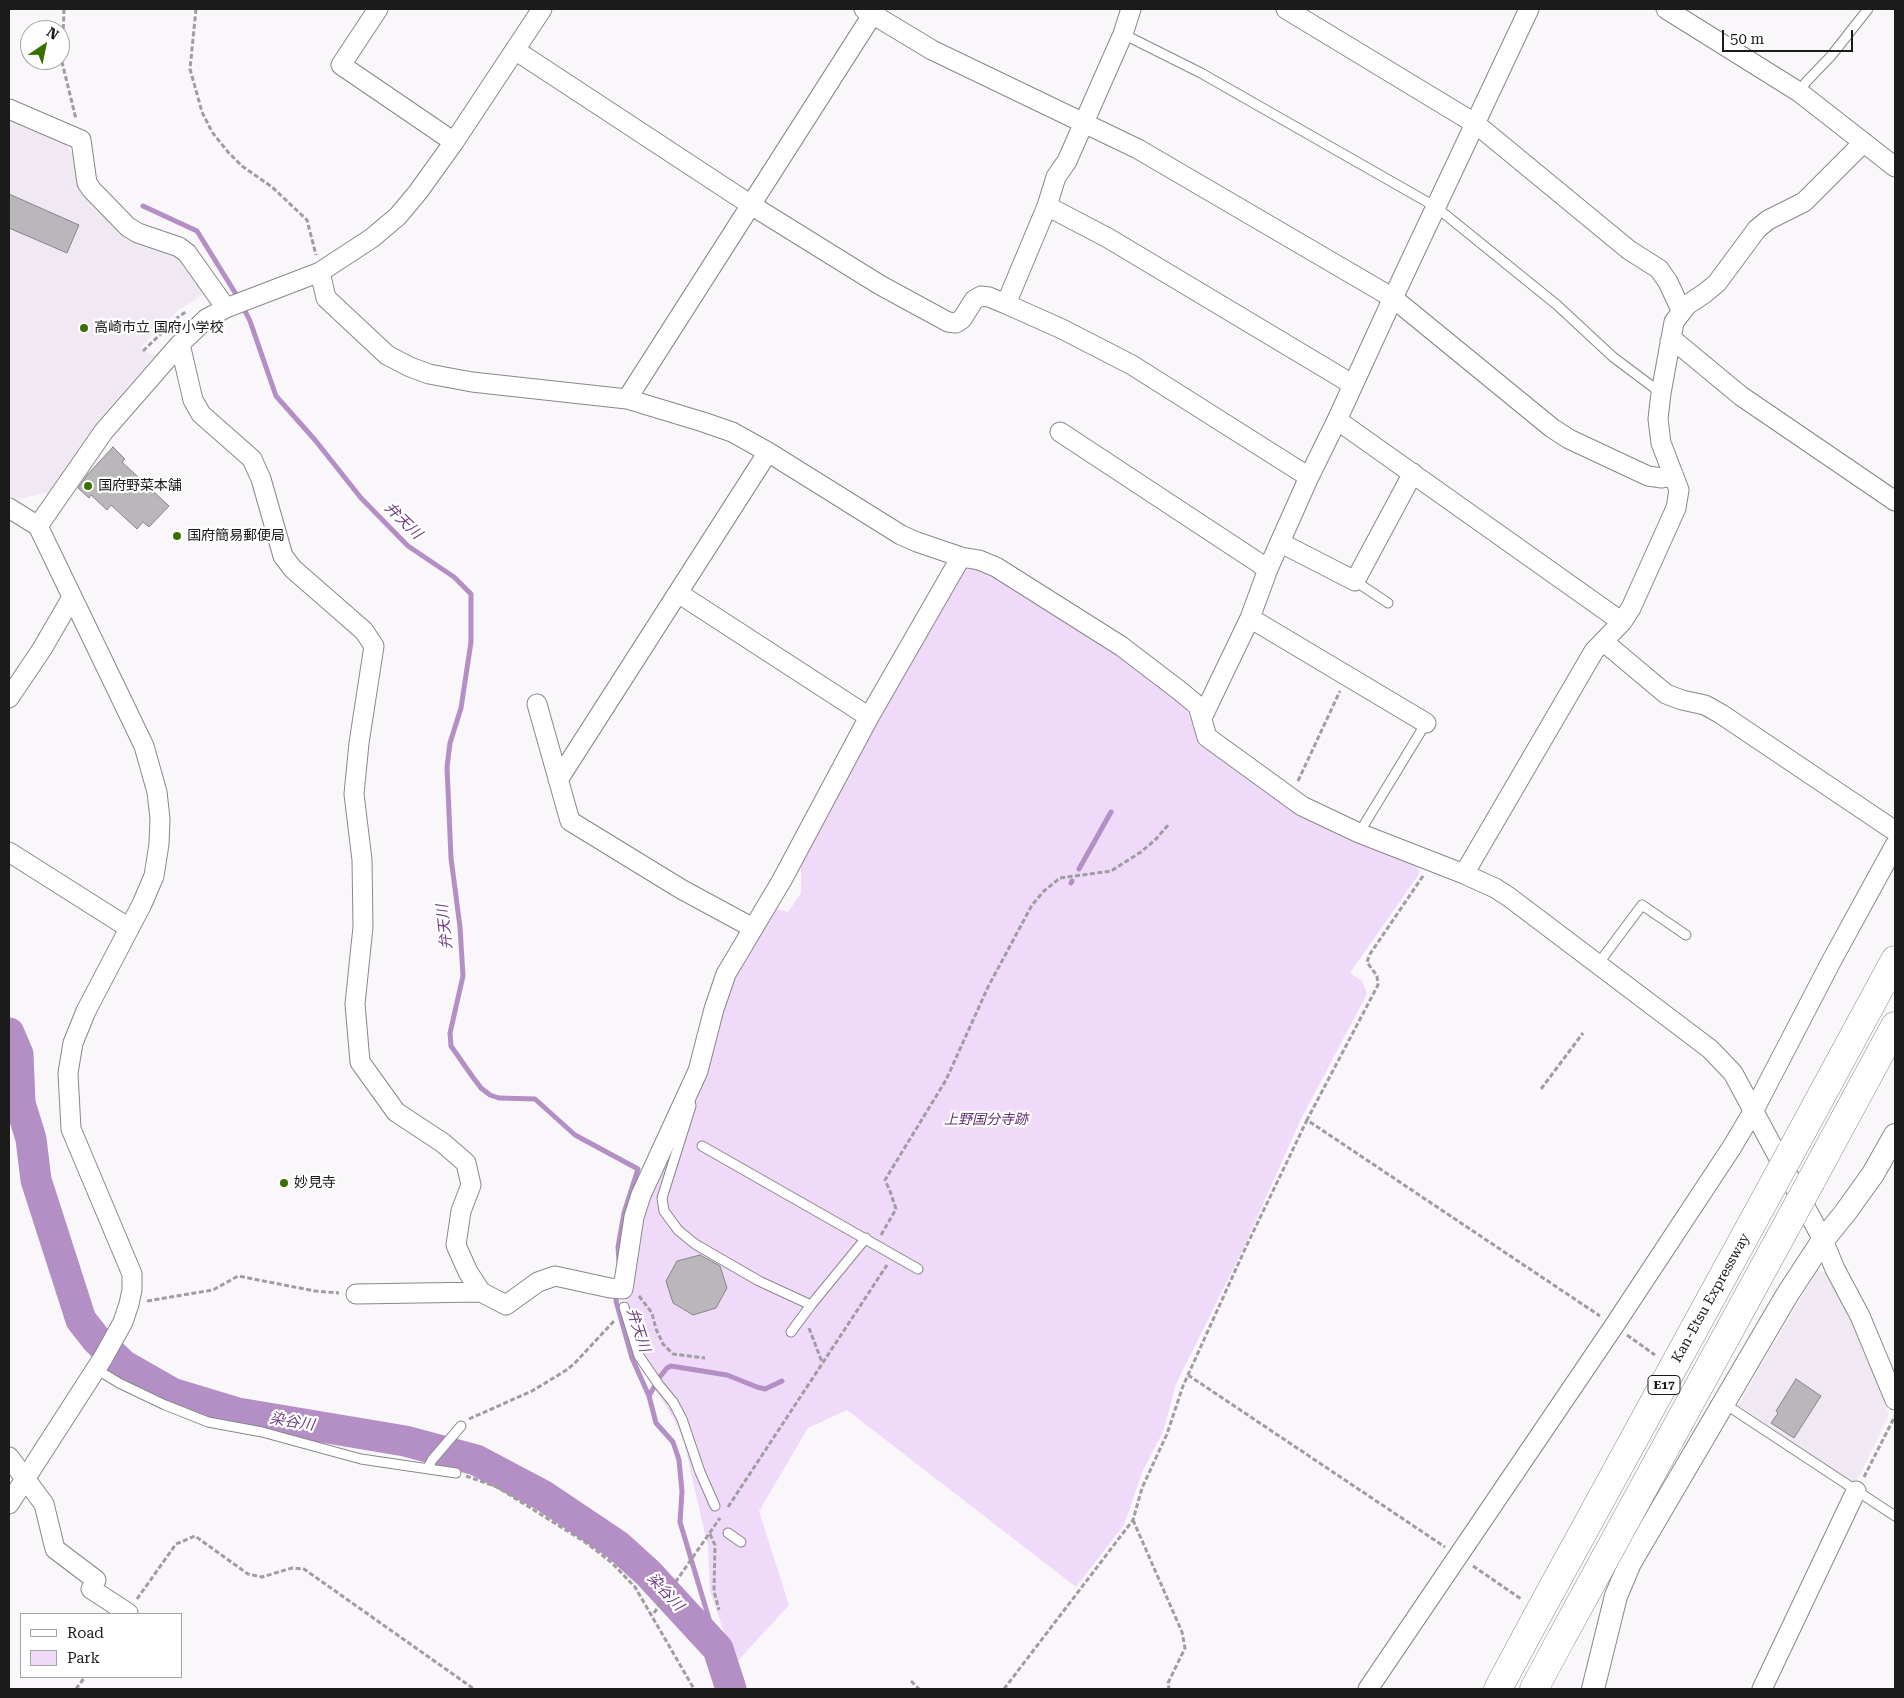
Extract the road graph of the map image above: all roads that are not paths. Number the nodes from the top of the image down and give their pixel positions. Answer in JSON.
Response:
{"nodes":[{"id":1,"x":378,"y":9,"type":"edge"},
{"id":2,"x":542,"y":9,"type":"edge"},
{"id":3,"x":1131,"y":9,"type":"edge"},
{"id":4,"x":1286,"y":9,"type":"edge"},
{"id":5,"x":1529,"y":9,"type":"edge"},
{"id":6,"x":1666,"y":9,"type":"edge"},
{"id":7,"x":1868,"y":9,"type":"edge"},
{"id":8,"x":871,"y":10,"type":"edge"},
{"id":9,"x":1123,"y":34,"type":"junction"},
{"id":10,"x":515,"y":50,"type":"junction"},
{"id":11,"x":1799,"y":92,"type":"junction"},
{"id":12,"x":9,"y":109,"type":"edge"},
{"id":13,"x":1084,"y":122,"type":"junction"},
{"id":14,"x":1476,"y":124,"type":"junction"},
{"id":15,"x":454,"y":142,"type":"junction"},
{"id":16,"x":1863,"y":143,"type":"junction"},
{"id":17,"x":1895,"y":168,"type":"edge"},
{"id":18,"x":751,"y":205,"type":"junction"},
{"id":19,"x":1047,"y":206,"type":"junction"},
{"id":20,"x":1436,"y":207,"type":"junction"},
{"id":21,"x":320,"y":272,"type":"junction"},
{"id":22,"x":1392,"y":298,"type":"junction"},
{"id":23,"x":1006,"y":304,"type":"junction"},
{"id":24,"x":231,"y":307,"type":"junction"},
{"id":25,"x":1681,"y":310,"type":"junction"},
{"id":26,"x":1670,"y":341,"type":"junction"},
{"id":27,"x":180,"y":344,"type":"junction"},
{"id":28,"x":1352,"y":384,"type":"junction"},
{"id":29,"x":1660,"y":393,"type":"junction"},
{"id":30,"x":627,"y":399,"type":"junction"},
{"id":31,"x":1337,"y":420,"type":"junction"},
{"id":32,"x":1060,"y":432,"type":"dead end"},
{"id":33,"x":768,"y":452,"type":"junction"},
{"id":34,"x":1413,"y":473,"type":"junction"},
{"id":35,"x":1310,"y":476,"type":"junction"},
{"id":36,"x":1674,"y":476,"type":"junction"},
{"id":37,"x":1895,"y":501,"type":"edge"},
{"id":38,"x":9,"y":508,"type":"edge"},
{"id":39,"x":38,"y":526,"type":"junction"},
{"id":40,"x":1281,"y":543,"type":"junction"},
{"id":41,"x":961,"y":557,"type":"junction"},
{"id":42,"x":1268,"y":569,"type":"junction"},
{"id":43,"x":1355,"y":581,"type":"junction"},
{"id":44,"x":678,"y":593,"type":"junction"},
{"id":45,"x":72,"y":599,"type":"junction"},
{"id":46,"x":1388,"y":603,"type":"dead end"},
{"id":47,"x":1250,"y":618,"type":"junction"},
{"id":48,"x":1622,"y":622,"type":"junction"},
{"id":49,"x":1604,"y":642,"type":"junction"},
{"id":50,"x":9,"y":698,"type":"edge"},
{"id":51,"x":537,"y":704,"type":"dead end"},
{"id":52,"x":869,"y":717,"type":"junction"},
{"id":53,"x":1202,"y":718,"type":"junction"},
{"id":54,"x":1426,"y":723,"type":"joint"},
{"id":55,"x":558,"y":780,"type":"junction"},
{"id":56,"x":1895,"y":832,"type":"edge"},
{"id":57,"x":1359,"y":833,"type":"junction"},
{"id":58,"x":1895,"y":845,"type":"edge"},
{"id":59,"x":9,"y":852,"type":"edge"},
{"id":60,"x":1464,"y":874,"type":"junction"},
{"id":61,"x":129,"y":928,"type":"junction"},
{"id":62,"x":753,"y":928,"type":"junction"},
{"id":63,"x":1686,"y":935,"type":"dead end"},
{"id":64,"x":1895,"y":960,"type":"edge"},
{"id":65,"x":1598,"y":964,"type":"junction"},
{"id":66,"x":1895,"y":1026,"type":"edge"},
{"id":67,"x":687,"y":1095,"type":"junction"},
{"id":68,"x":1754,"y":1110,"type":"junction"},
{"id":69,"x":1895,"y":1136,"type":"edge"},
{"id":70,"x":702,"y":1146,"type":"dead end"},
{"id":71,"x":866,"y":1238,"type":"junction"},
{"id":72,"x":1823,"y":1240,"type":"junction"},
{"id":73,"x":918,"y":1269,"type":"dead end"},
{"id":74,"x":481,"y":1292,"type":"junction"},
{"id":75,"x":356,"y":1294,"type":"road end"},
{"id":76,"x":623,"y":1298,"type":"junction"},
{"id":77,"x":810,"y":1305,"type":"junction"},
{"id":78,"x":791,"y":1332,"type":"dead end"},
{"id":79,"x":100,"y":1363,"type":"junction"},
{"id":80,"x":1895,"y":1400,"type":"edge"},
{"id":81,"x":1725,"y":1404,"type":"junction"},
{"id":82,"x":458,"y":1429,"type":"road end"},
{"id":83,"x":9,"y":1457,"type":"edge"},
{"id":84,"x":430,"y":1464,"type":"junction"},
{"id":85,"x":456,"y":1473,"type":"road end"},
{"id":86,"x":24,"y":1480,"type":"junction"},
{"id":87,"x":1856,"y":1491,"type":"junction"},
{"id":88,"x":9,"y":1504,"type":"edge"},
{"id":89,"x":715,"y":1506,"type":"dead end"},
{"id":90,"x":1895,"y":1516,"type":"edge"},
{"id":91,"x":728,"y":1533,"type":"dead end"},
{"id":92,"x":741,"y":1542,"type":"dead end"},
{"id":93,"x":128,"y":1613,"type":"road end"},
{"id":94,"x":1368,"y":1689,"type":"edge"},
{"id":95,"x":1498,"y":1689,"type":"edge"},
{"id":96,"x":1534,"y":1689,"type":"edge"},
{"id":97,"x":1593,"y":1689,"type":"edge"},
{"id":98,"x":1762,"y":1689,"type":"edge"}],
"edges":[{"from":1,"to":15,"type":"street"},
{"from":2,"to":10,"type":"street"},
{"from":3,"to":9,"type":"street"},
{"from":4,"to":14,"type":"street"},
{"from":5,"to":14,"type":"street"},
{"from":6,"to":11,"type":"street"},
{"from":7,"to":11,"type":"lane"},
{"from":8,"to":13,"type":"street"},
{"from":8,"to":18,"type":"street"},
{"from":9,"to":13,"type":"street"},
{"from":9,"to":20,"type":"lane"},
{"from":10,"to":15,"type":"street"},
{"from":10,"to":18,"type":"street"},
{"from":11,"to":16,"type":"street"},
{"from":12,"to":24,"type":"street"},
{"from":13,"to":19,"type":"street"},
{"from":13,"to":22,"type":"street"},
{"from":14,"to":20,"type":"street"},
{"from":14,"to":25,"type":"street"},
{"from":15,"to":21,"type":"street"},
{"from":16,"to":17,"type":"street"},
{"from":16,"to":25,"type":"street"},
{"from":18,"to":23,"type":"street"},
{"from":18,"to":30,"type":"street"},
{"from":19,"to":23,"type":"street"},
{"from":19,"to":28,"type":"street"},
{"from":20,"to":22,"type":"street"},
{"from":20,"to":29,"type":"lane"},
{"from":21,"to":24,"type":"street"},
{"from":21,"to":30,"type":"street"},
{"from":22,"to":28,"type":"street"},
{"from":22,"to":36,"type":"street"},
{"from":23,"to":35,"type":"street"},
{"from":24,"to":27,"type":"street"},
{"from":25,"to":26,"type":"street"},
{"from":26,"to":29,"type":"street"},
{"from":26,"to":37,"type":"street"},
{"from":27,"to":39,"type":"street"},
{"from":27,"to":74,"type":"street"},
{"from":28,"to":31,"type":"street"},
{"from":29,"to":36,"type":"street"},
{"from":30,"to":33,"type":"street"},
{"from":31,"to":34,"type":"street"},
{"from":31,"to":35,"type":"street"},
{"from":32,"to":42,"type":"street"},
{"from":33,"to":41,"type":"street"},
{"from":33,"to":44,"type":"street"},
{"from":34,"to":43,"type":"street"},
{"from":34,"to":48,"type":"street"},
{"from":35,"to":40,"type":"street"},
{"from":36,"to":48,"type":"street"},
{"from":38,"to":39,"type":"street"},
{"from":39,"to":45,"type":"street"},
{"from":40,"to":42,"type":"street"},
{"from":40,"to":43,"type":"street"},
{"from":41,"to":52,"type":"street"},
{"from":41,"to":53,"type":"street"},
{"from":42,"to":47,"type":"street"},
{"from":43,"to":46,"type":"lane"},
{"from":44,"to":52,"type":"street"},
{"from":44,"to":55,"type":"street"},
{"from":45,"to":50,"type":"street"},
{"from":45,"to":61,"type":"street"},
{"from":47,"to":53,"type":"street"},
{"from":47,"to":54,"type":"street"},
{"from":48,"to":49,"type":"street"},
{"from":49,"to":56,"type":"street"},
{"from":49,"to":60,"type":"street"},
{"from":51,"to":55,"type":"street"},
{"from":52,"to":62,"type":"street"},
{"from":53,"to":57,"type":"street"},
{"from":54,"to":57,"type":"lane"},
{"from":55,"to":62,"type":"street"},
{"from":57,"to":60,"type":"street"},
{"from":58,"to":68,"type":"street"},
{"from":59,"to":61,"type":"street"},
{"from":60,"to":65,"type":"street"},
{"from":61,"to":79,"type":"street"},
{"from":62,"to":67,"type":"street"},
{"from":63,"to":65,"type":"lane"},
{"from":64,"to":95,"type":"highway","name":"Kan-Etsu Expressway","number":"E17","bridge":true},
{"from":65,"to":68,"type":"street"},
{"from":66,"to":96,"type":"highway","number":"E17","bridge":true},
{"from":67,"to":76,"type":"street"},
{"from":67,"to":77,"type":"lane"},
{"from":68,"to":72,"type":"street"},
{"from":68,"to":94,"type":"street"},
{"from":69,"to":72,"type":"street"},
{"from":70,"to":71,"type":"lane"},
{"from":71,"to":73,"type":"lane"},
{"from":71,"to":77,"type":"lane"},
{"from":72,"to":80,"type":"street"},
{"from":72,"to":81,"type":"street"},
{"from":74,"to":75,"type":"street"},
{"from":74,"to":76,"type":"street"},
{"from":76,"to":89,"type":"lane"},
{"from":77,"to":78,"type":"lane"},
{"from":79,"to":84,"type":"lane"},
{"from":79,"to":86,"type":"street"},
{"from":81,"to":87,"type":"lane"},
{"from":81,"to":97,"type":"street"},
{"from":82,"to":84,"type":"lane"},
{"from":83,"to":86,"type":"street"},
{"from":84,"to":85,"type":"lane"},
{"from":86,"to":88,"type":"street"},
{"from":86,"to":93,"type":"street"},
{"from":87,"to":90,"type":"lane"},
{"from":87,"to":98,"type":"street"},
{"from":91,"to":92,"type":"lane"}]}
